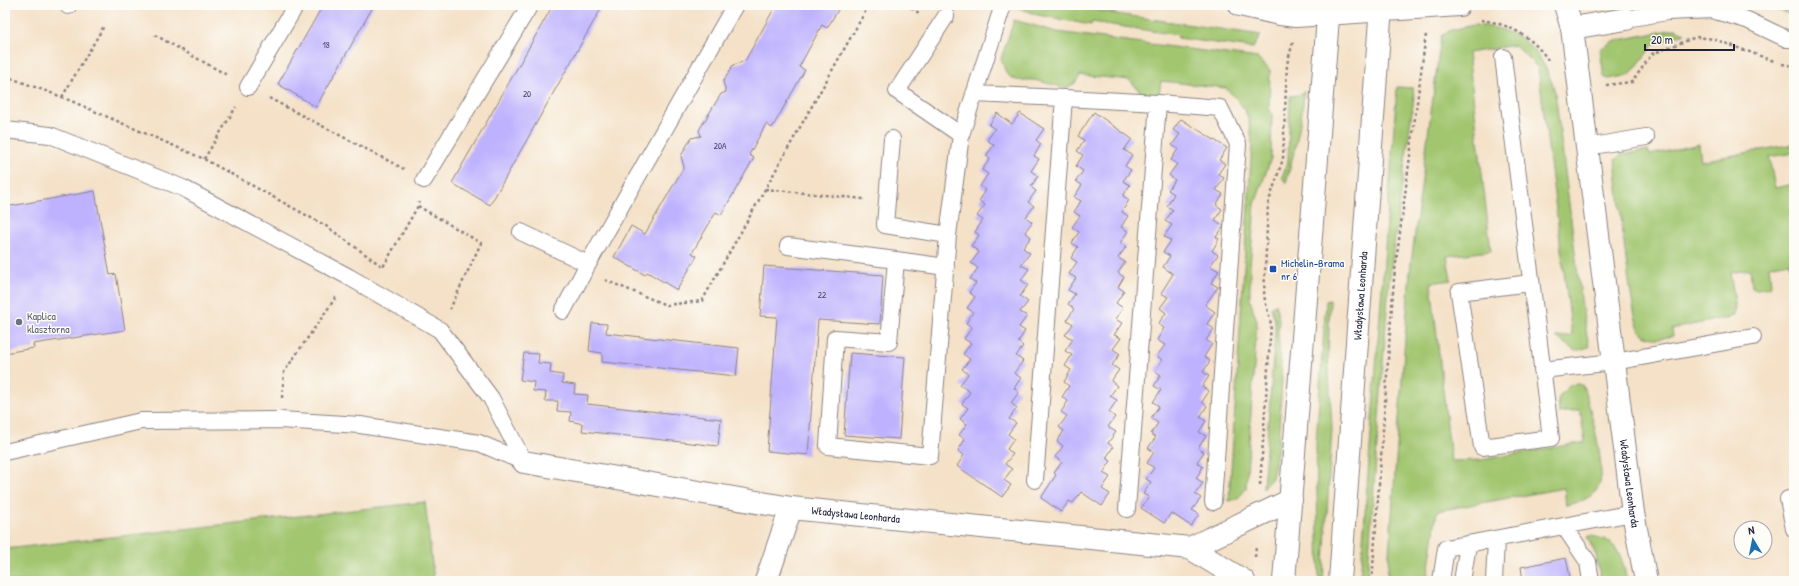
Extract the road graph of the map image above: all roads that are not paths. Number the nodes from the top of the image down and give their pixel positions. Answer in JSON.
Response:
{"nodes":[{"id":1,"x":296,"y":5,"type":"edge"},
{"id":2,"x":530,"y":5,"type":"edge"},
{"id":3,"x":735,"y":5,"type":"edge"},
{"id":4,"x":1003,"y":5,"type":"edge"},
{"id":5,"x":1240,"y":5,"type":"edge"},
{"id":6,"x":1458,"y":5,"type":"edge"},
{"id":7,"x":1565,"y":5,"type":"edge"},
{"id":8,"x":1381,"y":8,"type":"edge"},
{"id":9,"x":1328,"y":9,"type":"edge"},
{"id":10,"x":1666,"y":9,"type":"edge"},
{"id":11,"x":946,"y":16,"type":"dead end"},
{"id":12,"x":1626,"y":19,"type":"joint"},
{"id":13,"x":1572,"y":28,"type":"junction"},
{"id":14,"x":1794,"y":40,"type":"edge"},
{"id":15,"x":1503,"y":57,"type":"dead end"},
{"id":16,"x":248,"y":87,"type":"road end"},
{"id":17,"x":974,"y":94,"type":"junction"},
{"id":18,"x":1064,"y":98,"type":"junction"},
{"id":19,"x":1158,"y":102,"type":"junction"},
{"id":20,"x":5,"y":130,"type":"edge"},
{"id":21,"x":961,"y":135,"type":"junction"},
{"id":22,"x":1646,"y":137,"type":"dead end"},
{"id":23,"x":892,"y":139,"type":"dead end"},
{"id":24,"x":1587,"y":146,"type":"junction"},
{"id":25,"x":424,"y":180,"type":"road end"},
{"id":26,"x":521,"y":232,"type":"dead end"},
{"id":27,"x":948,"y":235,"type":"junction"},
{"id":28,"x":788,"y":246,"type":"dead end"},
{"id":29,"x":896,"y":260,"type":"junction"},
{"id":30,"x":588,"y":264,"type":"junction"},
{"id":31,"x":946,"y":267,"type":"junction"},
{"id":32,"x":1531,"y":283,"type":"junction"},
{"id":33,"x":563,"y":311,"type":"dead end"},
{"id":34,"x":1753,"y":337,"type":"dead end"},
{"id":35,"x":1614,"y":362,"type":"junction"},
{"id":36,"x":1542,"y":370,"type":"junction"},
{"id":37,"x":5,"y":452,"type":"edge"},
{"id":38,"x":524,"y":462,"type":"junction"},
{"id":39,"x":1034,"y":480,"type":"dead end"},
{"id":40,"x":1788,"y":499,"type":"dead end"},
{"id":41,"x":1291,"y":500,"type":"junction"},
{"id":42,"x":1213,"y":502,"type":"dead end"},
{"id":43,"x":791,"y":508,"type":"junction"},
{"id":44,"x":1127,"y":509,"type":"dead end"},
{"id":45,"x":1633,"y":513,"type":"junction"},
{"id":46,"x":1564,"y":526,"type":"junction"},
{"id":47,"x":1794,"y":529,"type":"edge"},
{"id":48,"x":1496,"y":539,"type":"junction"},
{"id":49,"x":1468,"y":544,"type":"junction"},
{"id":50,"x":1190,"y":548,"type":"junction"},
{"id":51,"x":1250,"y":573,"type":"edge"},
{"id":52,"x":766,"y":581,"type":"edge"},
{"id":53,"x":1284,"y":581,"type":"edge"},
{"id":54,"x":1340,"y":581,"type":"edge"},
{"id":55,"x":1441,"y":581,"type":"edge"},
{"id":56,"x":1462,"y":581,"type":"edge"},
{"id":57,"x":1494,"y":581,"type":"edge"},
{"id":58,"x":1591,"y":581,"type":"edge"},
{"id":59,"x":1646,"y":581,"type":"edge"}],
"edges":[{"from":1,"to":16,"type":"lane"},
{"from":2,"to":25,"type":"lane"},
{"from":3,"to":30,"type":"lane"},
{"from":4,"to":17,"type":"lane"},
{"from":5,"to":9,"type":"street"},
{"from":6,"to":8,"type":"street"},
{"from":7,"to":13,"type":"street","name":"Władysława Leonharda"},
{"from":8,"to":9,"type":"street"},
{"from":8,"to":54,"type":"street","name":"Władysława Leonharda"},
{"from":9,"to":41,"type":"street"},
{"from":10,"to":12,"type":"lane"},
{"from":10,"to":14,"type":"lane"},
{"from":11,"to":21,"type":"lane"},
{"from":12,"to":13,"type":"street"},
{"from":13,"to":24,"type":"street","name":"Władysława Leonharda"},
{"from":15,"to":32,"type":"lane"},
{"from":17,"to":18,"type":"lane"},
{"from":17,"to":21,"type":"lane"},
{"from":18,"to":19,"type":"lane"},
{"from":18,"to":39,"type":"lane"},
{"from":19,"to":42,"type":"lane"},
{"from":19,"to":44,"type":"lane"},
{"from":20,"to":38,"type":"lane"},
{"from":21,"to":27,"type":"lane"},
{"from":22,"to":24,"type":"lane"},
{"from":23,"to":27,"type":"lane"},
{"from":24,"to":35,"type":"street","name":"Władysława Leonharda"},
{"from":26,"to":30,"type":"lane"},
{"from":27,"to":31,"type":"lane"},
{"from":28,"to":29,"type":"lane"},
{"from":29,"to":31,"type":"lane"},
{"from":29,"to":31,"type":"lane"},
{"from":30,"to":33,"type":"lane"},
{"from":32,"to":36,"type":"lane"},
{"from":32,"to":36,"type":"lane"},
{"from":34,"to":35,"type":"lane"},
{"from":35,"to":36,"type":"lane"},
{"from":35,"to":45,"type":"street","name":"Władysława Leonharda"},
{"from":37,"to":38,"type":"lane"},
{"from":38,"to":43,"type":"street","name":"Władysława Leonharda"},
{"from":40,"to":47,"type":"lane"},
{"from":41,"to":50,"type":"street"},
{"from":41,"to":53,"type":"street"},
{"from":43,"to":50,"type":"street","name":"Władysława Leonharda"},
{"from":43,"to":52,"type":"street"},
{"from":45,"to":46,"type":"lane"},
{"from":45,"to":59,"type":"street","name":"Władysława Leonharda"},
{"from":46,"to":48,"type":"lane"},
{"from":46,"to":58,"type":"lane"},
{"from":48,"to":49,"type":"lane"},
{"from":48,"to":57,"type":"lane"},
{"from":49,"to":55,"type":"lane"},
{"from":49,"to":56,"type":"lane"},
{"from":50,"to":51,"type":"street","name":"Władysława Leonharda"}]}
